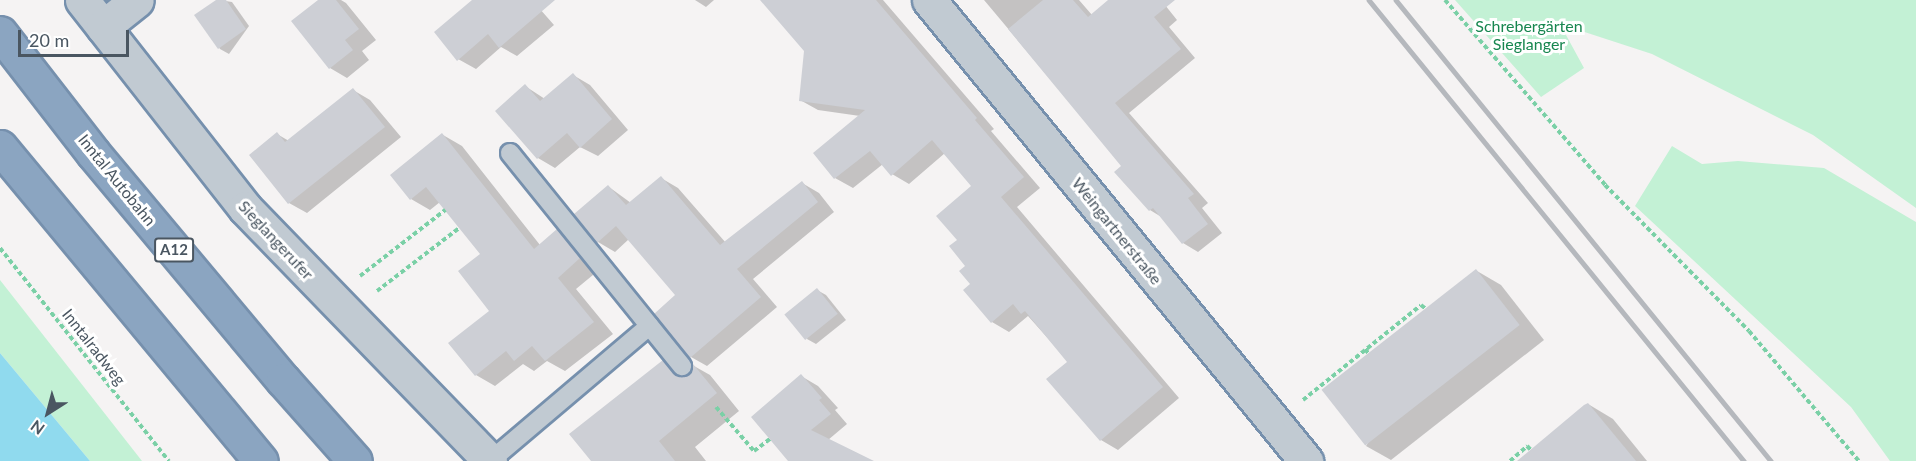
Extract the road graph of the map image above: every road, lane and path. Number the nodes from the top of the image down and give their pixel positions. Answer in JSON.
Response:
{"nodes":[{"id":1,"x":82,"y":0,"type":"edge"},
{"id":2,"x":137,"y":0,"type":"edge"},
{"id":3,"x":929,"y":0,"type":"edge"},
{"id":4,"x":1445,"y":0,"type":"edge"},
{"id":5,"x":103,"y":27,"type":"junction"},
{"id":6,"x":0,"y":33,"type":"edge"},
{"id":7,"x":0,"y":147,"type":"edge"},
{"id":8,"x":510,"y":153,"type":"dead end"},
{"id":9,"x":445,"y":210,"type":"dead end"},
{"id":10,"x":459,"y":228,"type":"dead end"},
{"id":11,"x":0,"y":248,"type":"edge"},
{"id":12,"x":339,"y":306,"type":"junction"},
{"id":13,"x":1426,"y":309,"type":"dead end"},
{"id":14,"x":649,"y":326,"type":"junction"},
{"id":15,"x":1365,"y":349,"type":"junction"},
{"id":16,"x":1369,"y":354,"type":"dead end"},
{"id":17,"x":682,"y":366,"type":"dead end"},
{"id":18,"x":716,"y":407,"type":"dead end"},
{"id":19,"x":1275,"y":423,"type":"junction"},
{"id":20,"x":770,"y":439,"type":"dead end"},
{"id":21,"x":1530,"y":450,"type":"dead end"},
{"id":22,"x":169,"y":461,"type":"edge"},
{"id":23,"x":261,"y":461,"type":"edge"},
{"id":24,"x":355,"y":461,"type":"edge"},
{"id":25,"x":490,"y":461,"type":"edge"},
{"id":26,"x":1306,"y":461,"type":"edge"},
{"id":27,"x":1510,"y":461,"type":"edge"},
{"id":28,"x":1859,"y":461,"type":"edge"}],
"edges":[{"from":1,"to":5,"type":"street","name":"Sieglangerufer"},
{"from":2,"to":5,"type":"street"},
{"from":3,"to":19,"type":"street","name":"Weingartnerstraße"},
{"from":4,"to":28,"type":"path"},
{"from":5,"to":12,"type":"street","name":"Sieglangerufer"},
{"from":6,"to":24,"type":"highway","name":"Inntal Autobahn","number":"A12"},
{"from":7,"to":23,"type":"highway"},
{"from":8,"to":14,"type":"lane"},
{"from":9,"to":12,"type":"path"},
{"from":10,"to":12,"type":"path"},
{"from":11,"to":22,"type":"path","name":"Inntalradweg"},
{"from":12,"to":25,"type":"street","name":"Sieglangerufer"},
{"from":13,"to":15,"type":"path"},
{"from":14,"to":17,"type":"lane"},
{"from":14,"to":25,"type":"lane"},
{"from":15,"to":16,"type":"path"},
{"from":15,"to":19,"type":"path"},
{"from":18,"to":20,"type":"path"},
{"from":19,"to":26,"type":"street","name":"Weingartnerstraße"},
{"from":21,"to":27,"type":"path"}]}
